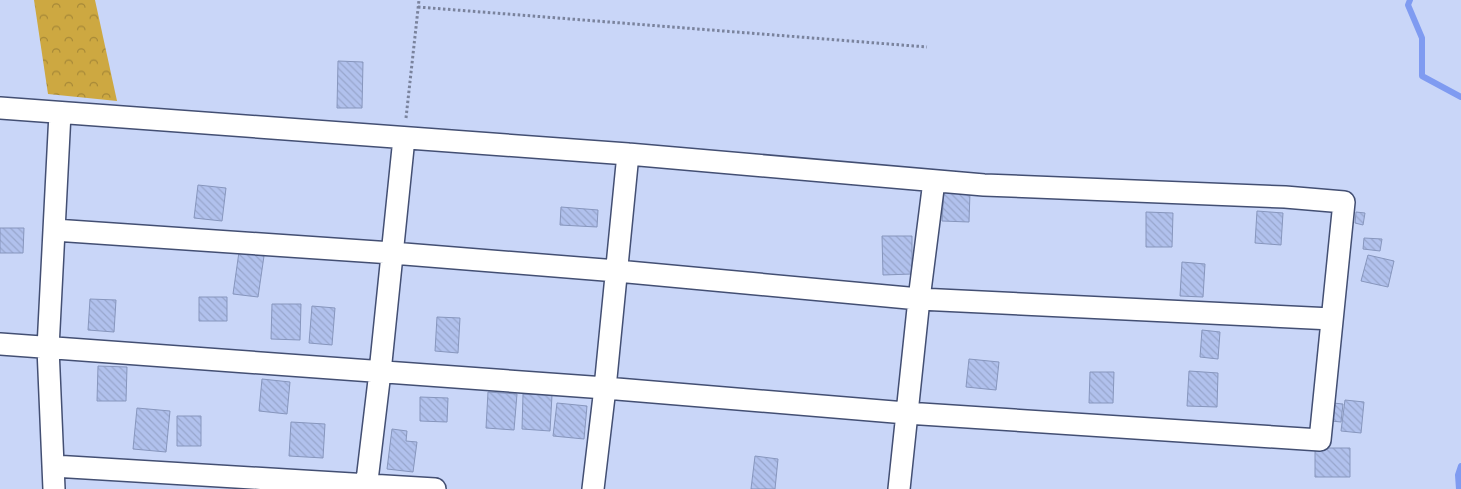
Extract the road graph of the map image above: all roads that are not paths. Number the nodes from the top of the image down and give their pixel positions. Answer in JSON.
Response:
{"nodes":[{"id":1,"x":0,"y":108,"type":"edge"},
{"id":2,"x":60,"y":113,"type":"junction"},
{"id":3,"x":404,"y":138,"type":"junction"},
{"id":4,"x":628,"y":154,"type":"junction"},
{"id":5,"x":934,"y":181,"type":"junction"},
{"id":6,"x":54,"y":230,"type":"junction"},
{"id":7,"x":392,"y":253,"type":"junction"},
{"id":8,"x":617,"y":271,"type":"junction"},
{"id":9,"x":919,"y":299,"type":"junction"},
{"id":10,"x":1332,"y":319,"type":"junction"},
{"id":11,"x":0,"y":344,"type":"edge"},
{"id":12,"x":48,"y":348,"type":"junction"},
{"id":13,"x":380,"y":372,"type":"junction"},
{"id":14,"x":605,"y":388,"type":"junction"},
{"id":15,"x":906,"y":413,"type":"junction"},
{"id":16,"x":53,"y":466,"type":"junction"},
{"id":17,"x":366,"y":486,"type":"edge"},
{"id":18,"x":54,"y":489,"type":"edge"},
{"id":19,"x":435,"y":489,"type":"edge"},
{"id":20,"x":593,"y":489,"type":"edge"},
{"id":21,"x":899,"y":489,"type":"edge"}],
"edges":[{"from":1,"to":2,"type":"street"},
{"from":2,"to":3,"type":"street"},
{"from":2,"to":6,"type":"street"},
{"from":3,"to":4,"type":"street"},
{"from":3,"to":7,"type":"street"},
{"from":4,"to":5,"type":"street"},
{"from":4,"to":8,"type":"street"},
{"from":5,"to":9,"type":"street"},
{"from":5,"to":10,"type":"street"},
{"from":6,"to":7,"type":"street"},
{"from":6,"to":12,"type":"street"},
{"from":7,"to":8,"type":"street"},
{"from":7,"to":13,"type":"street"},
{"from":8,"to":9,"type":"street"},
{"from":8,"to":14,"type":"street"},
{"from":9,"to":10,"type":"street"},
{"from":9,"to":15,"type":"street"},
{"from":10,"to":15,"type":"street"},
{"from":11,"to":12,"type":"street"},
{"from":12,"to":13,"type":"street"},
{"from":12,"to":16,"type":"street"},
{"from":13,"to":14,"type":"street"},
{"from":13,"to":17,"type":"street"},
{"from":14,"to":15,"type":"street"},
{"from":14,"to":20,"type":"street"},
{"from":15,"to":21,"type":"street"},
{"from":16,"to":17,"type":"street"},
{"from":16,"to":18,"type":"street"},
{"from":17,"to":19,"type":"street"}]}
